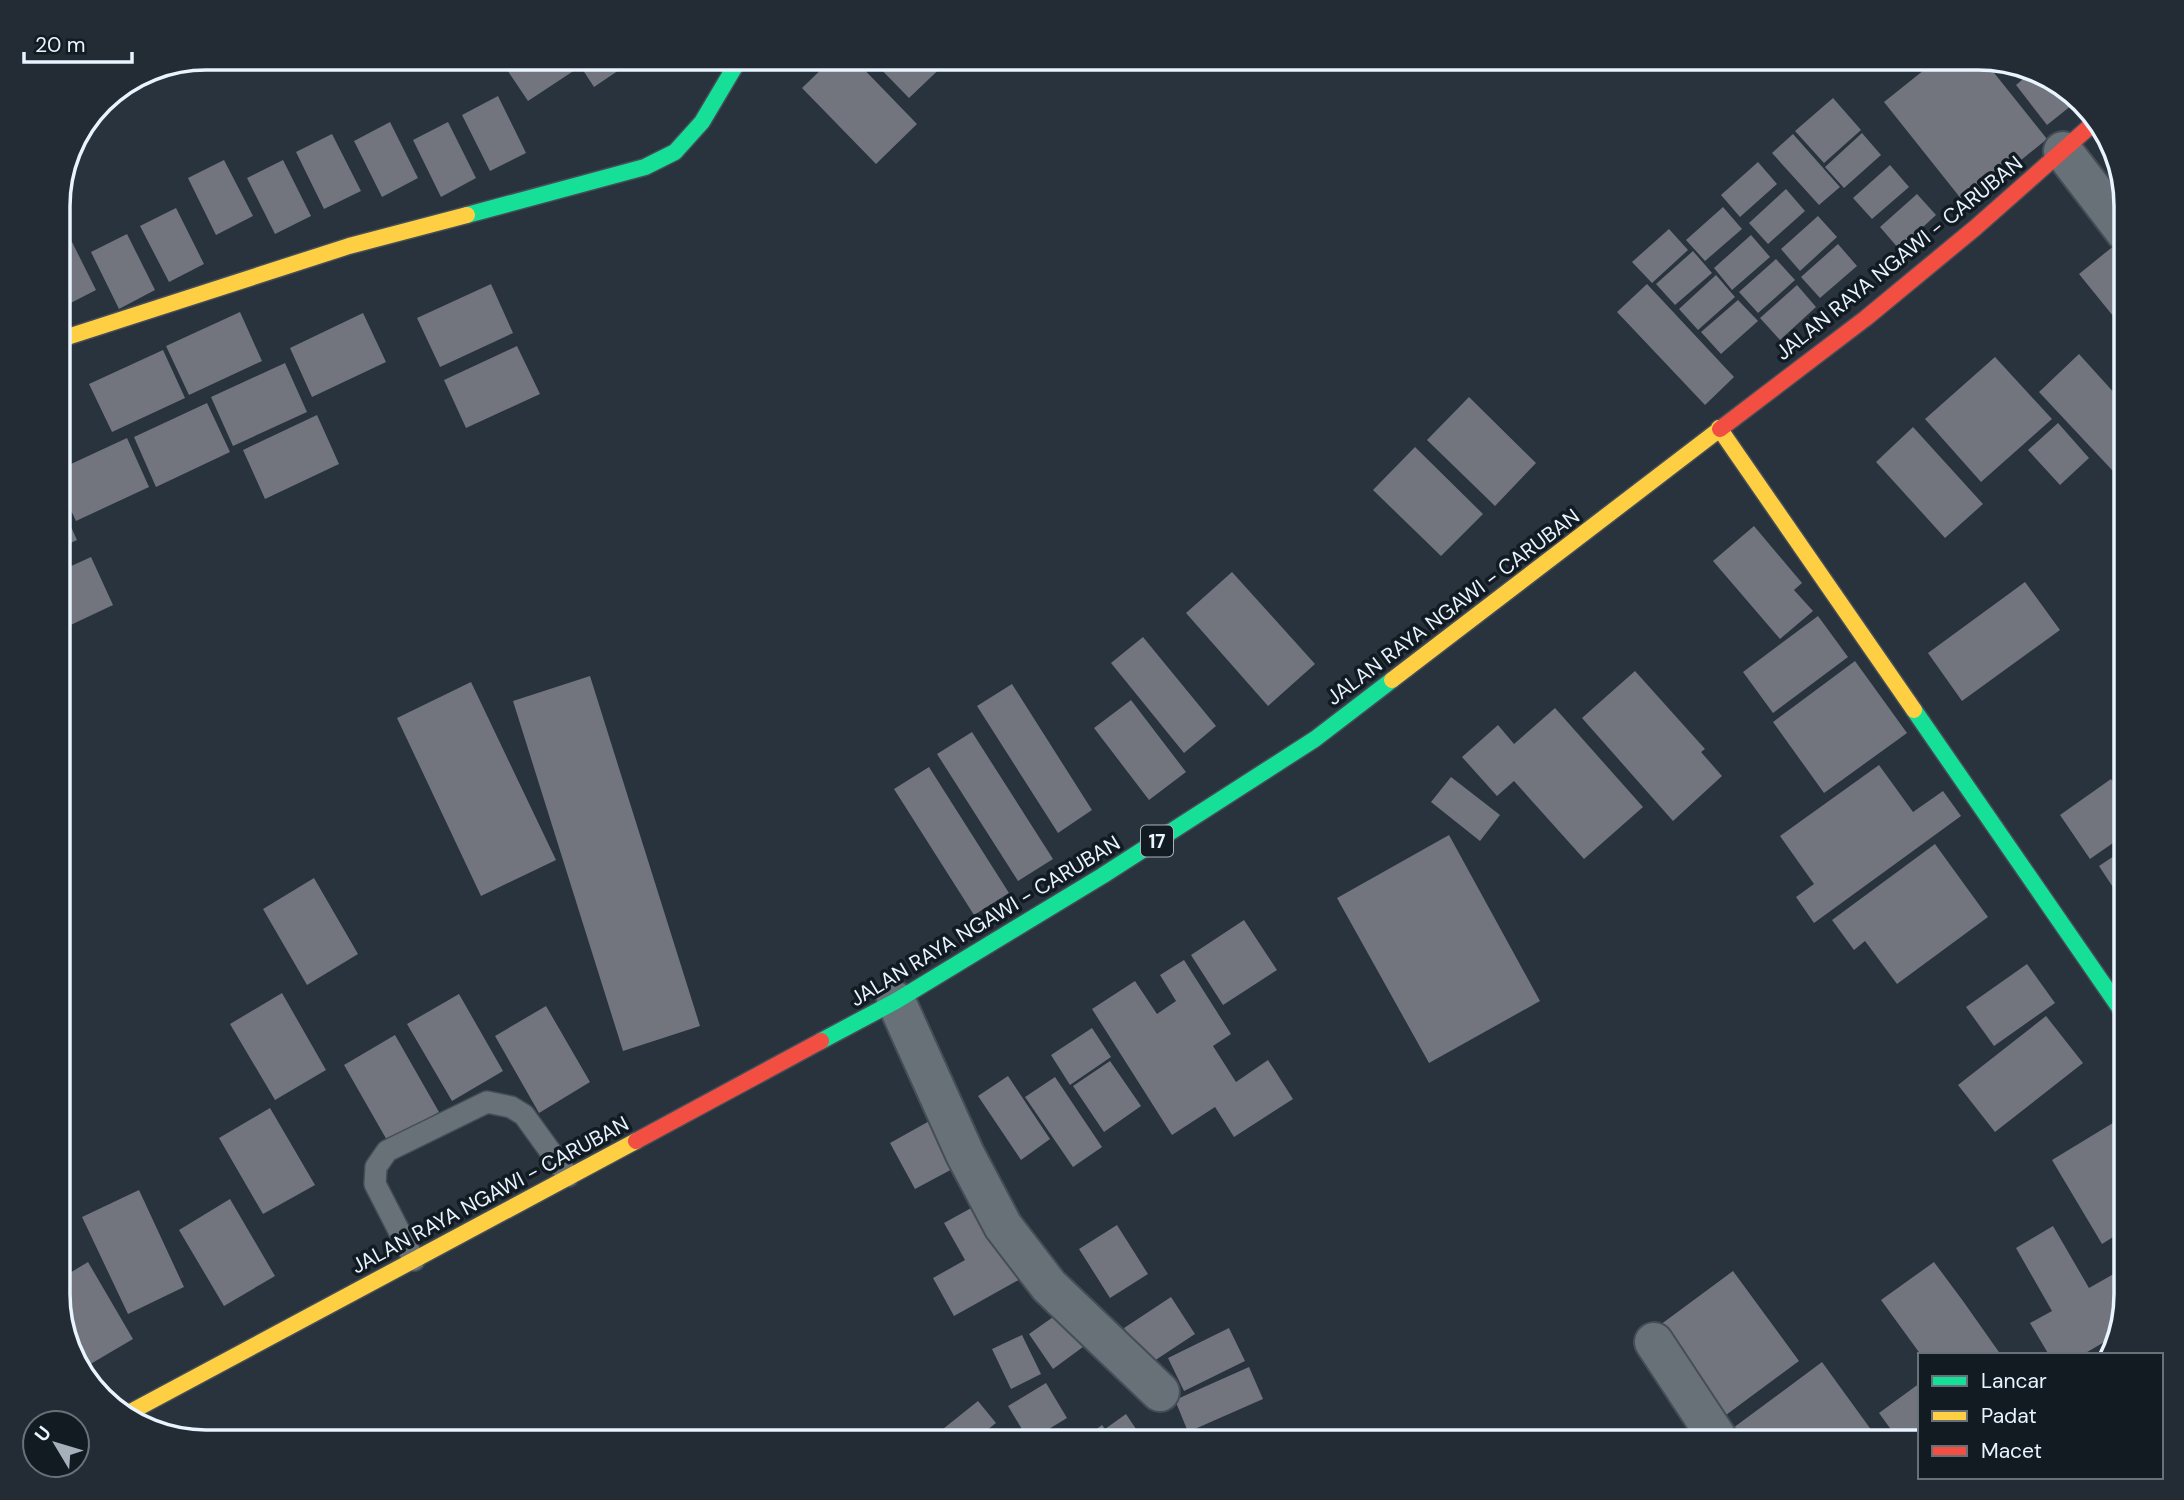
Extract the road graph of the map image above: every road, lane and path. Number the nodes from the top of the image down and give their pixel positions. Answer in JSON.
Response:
{"nodes":[{"id":1,"x":733,"y":70,"type":"edge"},
{"id":2,"x":2089,"y":127,"type":"edge"},
{"id":3,"x":2063,"y":151,"type":"junction"},
{"id":4,"x":2114,"y":217,"type":"edge"},
{"id":5,"x":70,"y":336,"type":"edge"},
{"id":6,"x":1719,"y":428,"type":"junction"},
{"id":7,"x":2114,"y":1000,"type":"edge"},
{"id":8,"x":896,"y":1001,"type":"junction"},
{"id":9,"x":568,"y":1177,"type":"junction"},
{"id":10,"x":414,"y":1260,"type":"junction"},
{"id":11,"x":1654,"y":1342,"type":"dead end"},
{"id":12,"x":1160,"y":1392,"type":"dead end"},
{"id":13,"x":135,"y":1410,"type":"edge"},
{"id":14,"x":1712,"y":1430,"type":"edge"}],
"edges":[{"from":1,"to":5,"type":"main road"},
{"from":2,"to":3,"type":"main road","name":"JALAN RAYA NGAWI - CARUBAN","number":"17"},
{"from":3,"to":4,"type":"street"},
{"from":3,"to":6,"type":"main road","name":"JALAN RAYA NGAWI - CARUBAN","number":"17"},
{"from":6,"to":7,"type":"main road"},
{"from":6,"to":8,"type":"main road","name":"JALAN RAYA NGAWI - CARUBAN","number":"17"},
{"from":8,"to":9,"type":"main road","name":"JALAN RAYA NGAWI - CARUBAN","number":"17"},
{"from":8,"to":12,"type":"street"},
{"from":9,"to":10,"type":"main road","name":"JALAN RAYA NGAWI - CARUBAN","number":"17"},
{"from":9,"to":10,"type":"lane"},
{"from":10,"to":13,"type":"main road","name":"JALAN RAYA NGAWI - CARUBAN","number":"17"},
{"from":11,"to":14,"type":"street"}]}
